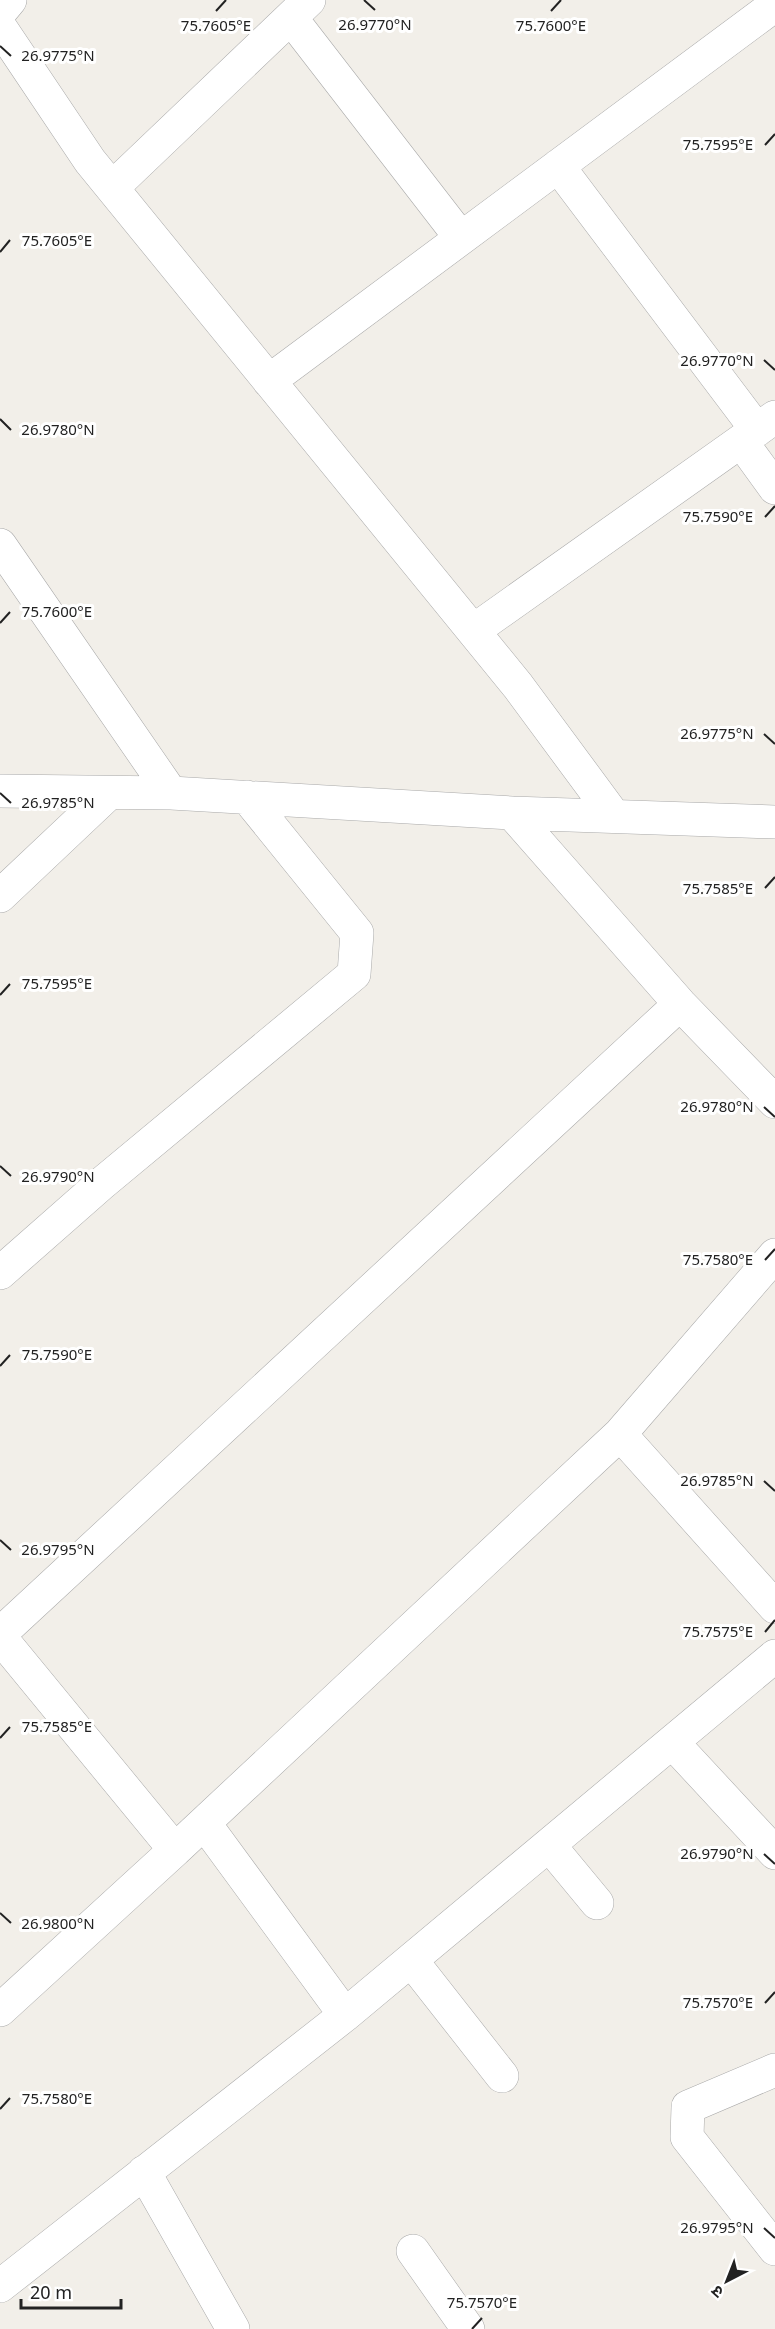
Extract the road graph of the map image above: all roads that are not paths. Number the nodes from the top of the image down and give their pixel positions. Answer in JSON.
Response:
{"nodes":[{"id":1,"x":10,"y":0,"type":"edge"},
{"id":2,"x":775,"y":5,"type":"edge"},
{"id":3,"x":300,"y":9,"type":"edge"},
{"id":4,"x":0,"y":12,"type":"edge"},
{"id":5,"x":0,"y":27,"type":"edge"},
{"id":6,"x":558,"y":166,"type":"junction"},
{"id":7,"x":112,"y":188,"type":"junction"},
{"id":8,"x":461,"y":238,"type":"junction"},
{"id":9,"x":269,"y":381,"type":"junction"},
{"id":10,"x":758,"y":429,"type":"edge"},
{"id":11,"x":775,"y":488,"type":"edge"},
{"id":12,"x":0,"y":545,"type":"edge"},
{"id":13,"x":473,"y":631,"type":"junction"},
{"id":14,"x":0,"y":791,"type":"edge"},
{"id":15,"x":171,"y":793,"type":"junction"},
{"id":16,"x":108,"y":794,"type":"junction"},
{"id":17,"x":247,"y":797,"type":"junction"},
{"id":18,"x":512,"y":813,"type":"junction"},
{"id":19,"x":614,"y":816,"type":"junction"},
{"id":20,"x":775,"y":822,"type":"edge"},
{"id":21,"x":0,"y":896,"type":"edge"},
{"id":22,"x":680,"y":1005,"type":"junction"},
{"id":23,"x":775,"y":1102,"type":"edge"},
{"id":24,"x":775,"y":1255,"type":"edge"},
{"id":25,"x":0,"y":1273,"type":"edge"},
{"id":26,"x":620,"y":1434,"type":"junction"},
{"id":27,"x":775,"y":1607,"type":"edge"},
{"id":28,"x":0,"y":1635,"type":"edge"},
{"id":29,"x":775,"y":1656,"type":"edge"},
{"id":30,"x":672,"y":1742,"type":"junction"},
{"id":31,"x":205,"y":1824,"type":"junction"},
{"id":32,"x":549,"y":1845,"type":"junction"},
{"id":33,"x":175,"y":1850,"type":"junction"},
{"id":34,"x":775,"y":1853,"type":"edge"},
{"id":35,"x":597,"y":1903,"type":"dead end"},
{"id":36,"x":411,"y":1960,"type":"junction"},
{"id":37,"x":0,"y":2010,"type":"edge"},
{"id":38,"x":345,"y":2015,"type":"junction"},
{"id":39,"x":775,"y":2070,"type":"edge"},
{"id":40,"x":502,"y":2076,"type":"dead end"},
{"id":41,"x":144,"y":2172,"type":"junction"},
{"id":42,"x":775,"y":2250,"type":"edge"},
{"id":43,"x":413,"y":2251,"type":"dead end"},
{"id":44,"x":0,"y":2286,"type":"edge"},
{"id":45,"x":233,"y":2329,"type":"edge"},
{"id":46,"x":468,"y":2329,"type":"edge"}],
"edges":[{"from":1,"to":4,"type":"street"},
{"from":2,"to":6,"type":"street"},
{"from":3,"to":7,"type":"street"},
{"from":3,"to":8,"type":"street"},
{"from":5,"to":7,"type":"street"},
{"from":6,"to":8,"type":"street"},
{"from":6,"to":10,"type":"street"},
{"from":7,"to":9,"type":"street"},
{"from":8,"to":9,"type":"street"},
{"from":9,"to":13,"type":"street"},
{"from":10,"to":11,"type":"street"},
{"from":10,"to":13,"type":"street"},
{"from":12,"to":15,"type":"street"},
{"from":13,"to":19,"type":"street"},
{"from":14,"to":16,"type":"street"},
{"from":15,"to":16,"type":"street"},
{"from":15,"to":17,"type":"street"},
{"from":16,"to":21,"type":"street"},
{"from":17,"to":18,"type":"street"},
{"from":17,"to":25,"type":"street"},
{"from":18,"to":19,"type":"street"},
{"from":18,"to":22,"type":"street"},
{"from":19,"to":20,"type":"street"},
{"from":22,"to":23,"type":"street"},
{"from":22,"to":28,"type":"street"},
{"from":24,"to":26,"type":"street"},
{"from":26,"to":27,"type":"street"},
{"from":26,"to":31,"type":"street"},
{"from":28,"to":33,"type":"street"},
{"from":29,"to":30,"type":"street"},
{"from":30,"to":32,"type":"street"},
{"from":30,"to":34,"type":"street"},
{"from":31,"to":33,"type":"street"},
{"from":31,"to":38,"type":"street"},
{"from":32,"to":35,"type":"street"},
{"from":32,"to":36,"type":"street"},
{"from":33,"to":37,"type":"street"},
{"from":36,"to":38,"type":"street"},
{"from":36,"to":40,"type":"street"},
{"from":38,"to":41,"type":"street"},
{"from":39,"to":42,"type":"street"},
{"from":41,"to":44,"type":"street"},
{"from":41,"to":45,"type":"street"},
{"from":43,"to":46,"type":"street"}]}
